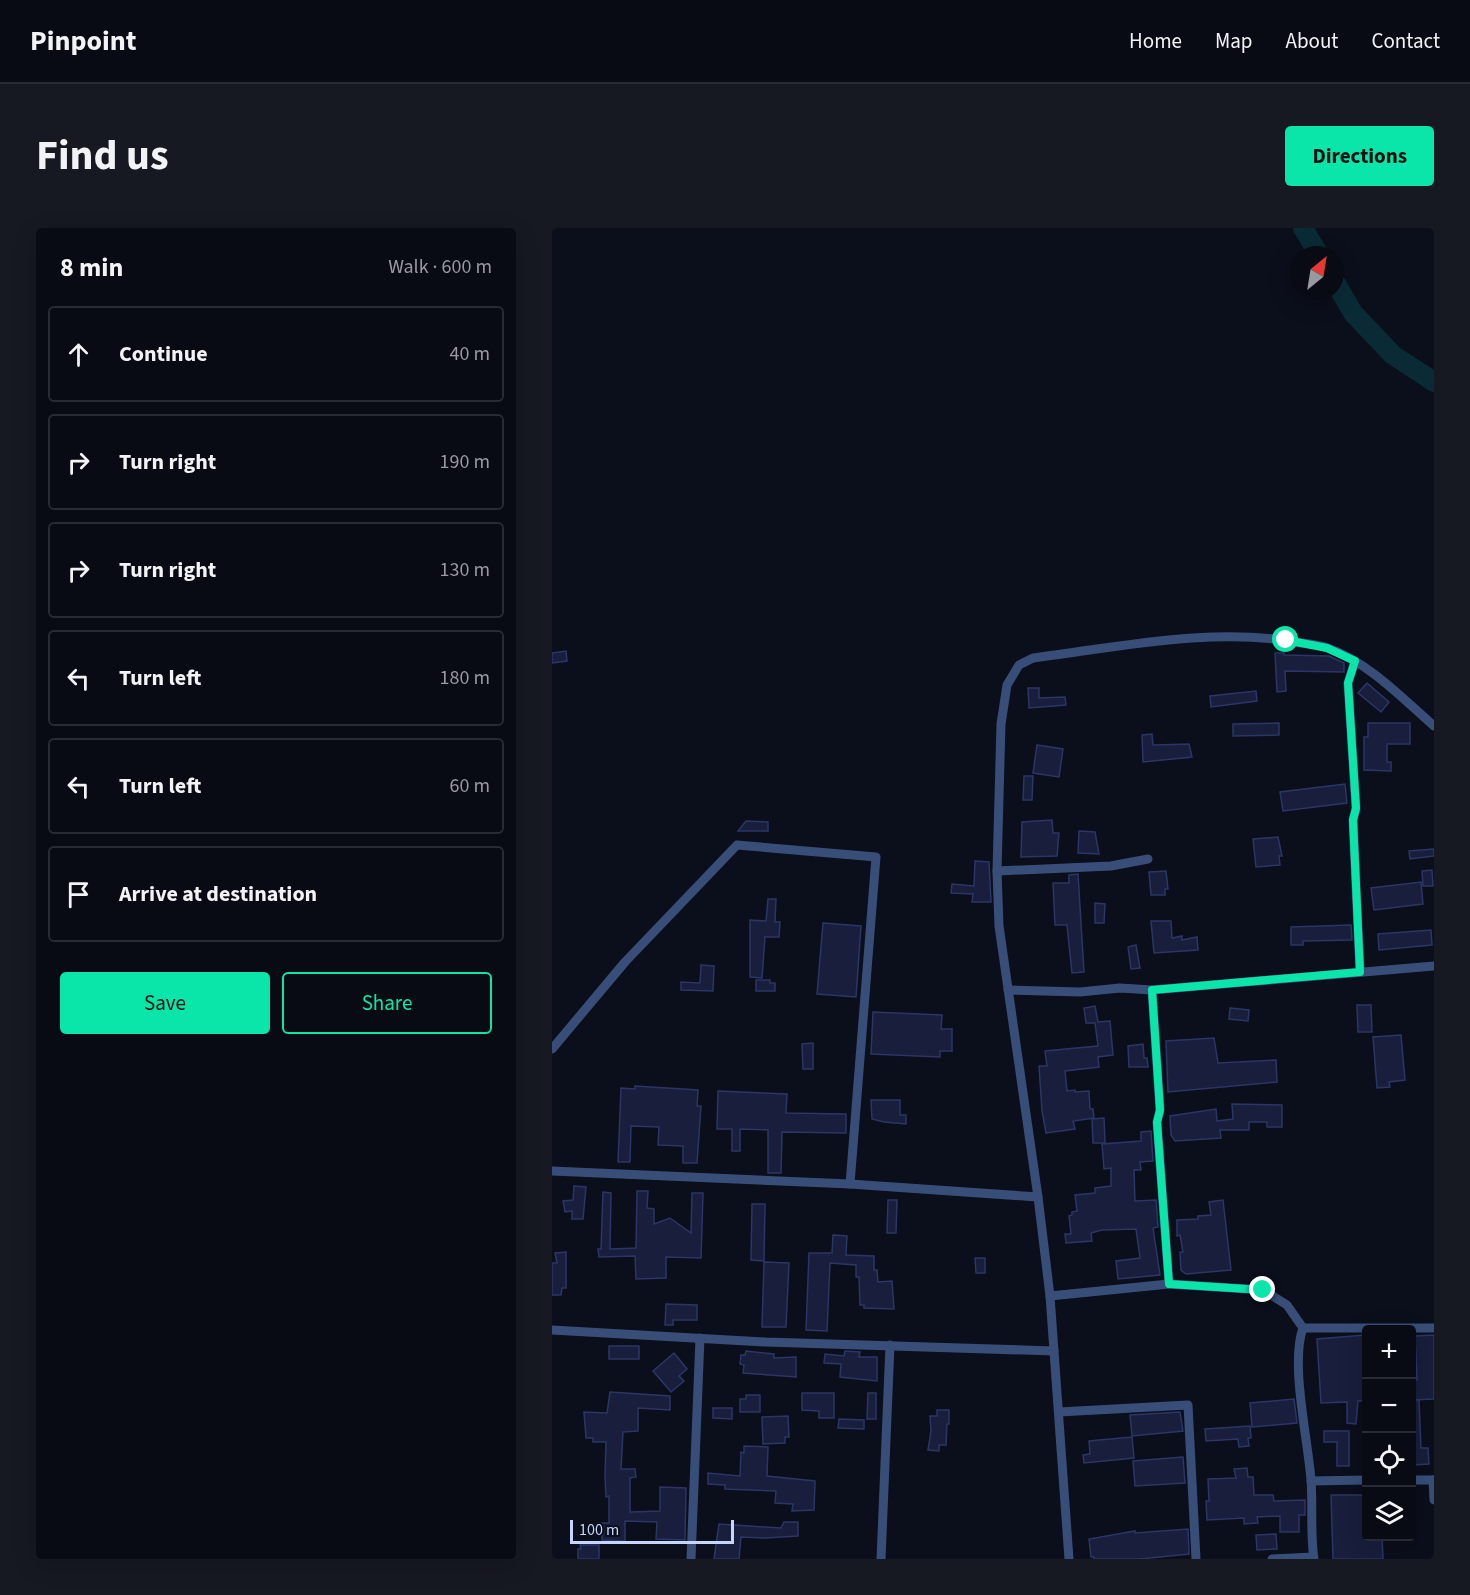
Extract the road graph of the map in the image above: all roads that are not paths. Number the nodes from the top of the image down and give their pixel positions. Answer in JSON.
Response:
{"nodes":[{"id":1,"x":1355,"y":661,"type":"junction"},
{"id":2,"x":1434,"y":726,"type":"edge"},
{"id":3,"x":1148,"y":859,"type":"dead end"},
{"id":4,"x":997,"y":871,"type":"junction"},
{"id":5,"x":1434,"y":966,"type":"edge"},
{"id":6,"x":1360,"y":972,"type":"junction"},
{"id":7,"x":1008,"y":990,"type":"junction"},
{"id":8,"x":1152,"y":990,"type":"junction"},
{"id":9,"x":552,"y":1049,"type":"edge"},
{"id":10,"x":552,"y":1171,"type":"edge"},
{"id":11,"x":850,"y":1184,"type":"junction"},
{"id":12,"x":1038,"y":1197,"type":"junction"},
{"id":13,"x":1169,"y":1284,"type":"junction"},
{"id":14,"x":1050,"y":1296,"type":"junction"},
{"id":15,"x":1303,"y":1328,"type":"junction"},
{"id":16,"x":1434,"y":1328,"type":"edge"},
{"id":17,"x":552,"y":1330,"type":"edge"},
{"id":18,"x":700,"y":1338,"type":"junction"},
{"id":19,"x":890,"y":1345,"type":"junction"},
{"id":20,"x":1054,"y":1351,"type":"junction"},
{"id":21,"x":1059,"y":1412,"type":"junction"},
{"id":22,"x":1362,"y":1480,"type":"edge"},
{"id":23,"x":1416,"y":1480,"type":"edge"},
{"id":24,"x":1433,"y":1480,"type":"edge"},
{"id":25,"x":1311,"y":1481,"type":"junction"},
{"id":26,"x":1434,"y":1500,"type":"edge"},
{"id":27,"x":1314,"y":1558,"type":"edge"},
{"id":28,"x":691,"y":1559,"type":"edge"},
{"id":29,"x":881,"y":1559,"type":"edge"},
{"id":30,"x":1069,"y":1559,"type":"edge"},
{"id":31,"x":1196,"y":1559,"type":"edge"},
{"id":32,"x":1272,"y":1559,"type":"edge"}],
"edges":[{"from":1,"to":2,"type":"street"},
{"from":1,"to":4,"type":"street"},
{"from":1,"to":6,"type":"street"},
{"from":3,"to":4,"type":"street"},
{"from":4,"to":7,"type":"street"},
{"from":5,"to":6,"type":"street"},
{"from":6,"to":8,"type":"street"},
{"from":7,"to":8,"type":"street"},
{"from":7,"to":12,"type":"street"},
{"from":8,"to":13,"type":"street"},
{"from":9,"to":11,"type":"street"},
{"from":10,"to":11,"type":"street"},
{"from":11,"to":12,"type":"street"},
{"from":12,"to":14,"type":"street"},
{"from":13,"to":14,"type":"street"},
{"from":13,"to":15,"type":"street"},
{"from":14,"to":20,"type":"street"},
{"from":15,"to":16,"type":"street"},
{"from":15,"to":25,"type":"street"},
{"from":17,"to":18,"type":"street"},
{"from":18,"to":19,"type":"street"},
{"from":18,"to":28,"type":"street"},
{"from":19,"to":20,"type":"street"},
{"from":19,"to":29,"type":"street"},
{"from":20,"to":21,"type":"street"},
{"from":21,"to":30,"type":"street"},
{"from":21,"to":31,"type":"street"},
{"from":22,"to":25,"type":"street"},
{"from":23,"to":24,"type":"street"},
{"from":24,"to":26,"type":"street"},
{"from":25,"to":27,"type":"street"},
{"from":27,"to":32,"type":"street"}]}
